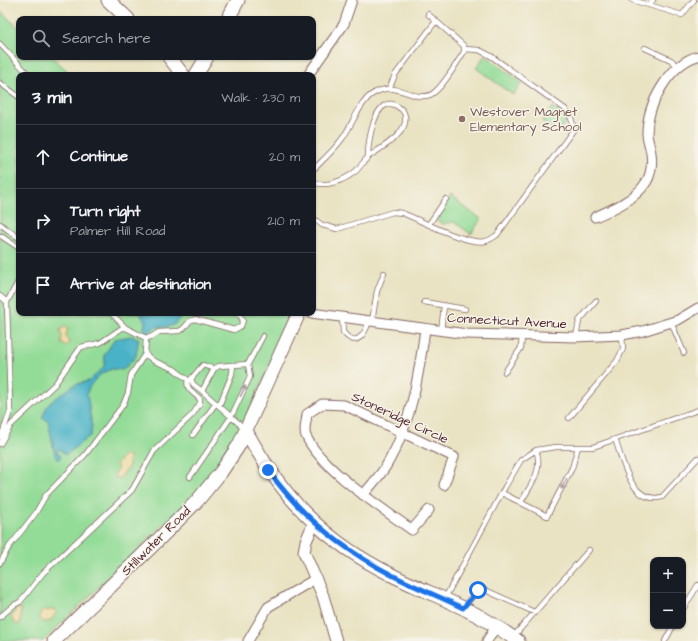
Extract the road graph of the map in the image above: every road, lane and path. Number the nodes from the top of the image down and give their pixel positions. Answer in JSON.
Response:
{"nodes":[{"id":1,"x":238,"y":0,"type":"edge"},
{"id":2,"x":352,"y":0,"type":"edge"},
{"id":3,"x":632,"y":0,"type":"edge"},
{"id":4,"x":653,"y":0,"type":"edge"},
{"id":5,"x":694,"y":0,"type":"edge"},
{"id":6,"x":112,"y":2,"type":"edge"},
{"id":7,"x":649,"y":5,"type":"junction"},
{"id":8,"x":428,"y":14,"type":"dead end"},
{"id":9,"x":125,"y":16,"type":"edge"},
{"id":10,"x":230,"y":16,"type":"edge"},
{"id":11,"x":436,"y":21,"type":"junction"},
{"id":12,"x":0,"y":44,"type":"edge"},
{"id":13,"x":645,"y":48,"type":"dead end"},
{"id":14,"x":464,"y":49,"type":"junction"},
{"id":15,"x":698,"y":56,"type":"edge"},
{"id":16,"x":170,"y":60,"type":"edge"},
{"id":17,"x":205,"y":60,"type":"edge"},
{"id":18,"x":679,"y":67,"type":"junction"},
{"id":19,"x":26,"y":72,"type":"edge"},
{"id":20,"x":180,"y":72,"type":"edge"},
{"id":21,"x":198,"y":72,"type":"edge"},
{"id":22,"x":310,"y":72,"type":"edge"},
{"id":23,"x":0,"y":83,"type":"edge"},
{"id":24,"x":389,"y":89,"type":"junction"},
{"id":25,"x":16,"y":95,"type":"edge"},
{"id":26,"x":368,"y":157,"type":"junction"},
{"id":27,"x":316,"y":167,"type":"edge"},
{"id":28,"x":316,"y":182,"type":"edge"},
{"id":29,"x":446,"y":199,"type":"dead end"},
{"id":30,"x":595,"y":218,"type":"dead end"},
{"id":31,"x":316,"y":220,"type":"edge"},
{"id":32,"x":0,"y":224,"type":"edge"},
{"id":33,"x":429,"y":224,"type":"junction"},
{"id":34,"x":16,"y":236,"type":"edge"},
{"id":35,"x":0,"y":237,"type":"edge"},
{"id":36,"x":16,"y":246,"type":"edge"},
{"id":37,"x":384,"y":273,"type":"dead end"},
{"id":38,"x":16,"y":286,"type":"edge"},
{"id":39,"x":0,"y":296,"type":"edge"},
{"id":40,"x":596,"y":301,"type":"dead end"},
{"id":41,"x":7,"y":302,"type":"junction"},
{"id":42,"x":424,"y":302,"type":"dead end"},
{"id":43,"x":444,"y":306,"type":"junction"},
{"id":44,"x":698,"y":308,"type":"edge"},
{"id":45,"x":465,"y":309,"type":"dead end"},
{"id":46,"x":316,"y":314,"type":"edge"},
{"id":47,"x":114,"y":316,"type":"edge"},
{"id":48,"x":240,"y":316,"type":"edge"},
{"id":49,"x":298,"y":316,"type":"edge"},
{"id":50,"x":342,"y":317,"type":"junction"},
{"id":51,"x":370,"y":321,"type":"junction"},
{"id":52,"x":671,"y":322,"type":"junction"},
{"id":53,"x":126,"y":328,"type":"junction"},
{"id":54,"x":425,"y":329,"type":"junction"},
{"id":55,"x":441,"y":331,"type":"junction"},
{"id":56,"x":622,"y":335,"type":"junction"},
{"id":57,"x":263,"y":336,"type":"dead end"},
{"id":58,"x":522,"y":336,"type":"junction"},
{"id":59,"x":576,"y":337,"type":"junction"},
{"id":60,"x":146,"y":338,"type":"junction"},
{"id":61,"x":684,"y":353,"type":"dead end"},
{"id":62,"x":145,"y":354,"type":"junction"},
{"id":63,"x":248,"y":364,"type":"junction"},
{"id":64,"x":233,"y":365,"type":"junction"},
{"id":65,"x":214,"y":369,"type":"junction"},
{"id":66,"x":505,"y":372,"type":"dead end"},
{"id":67,"x":190,"y":379,"type":"junction"},
{"id":68,"x":202,"y":391,"type":"junction"},
{"id":69,"x":217,"y":404,"type":"junction"},
{"id":70,"x":698,"y":410,"type":"edge"},
{"id":71,"x":231,"y":417,"type":"junction"},
{"id":72,"x":569,"y":418,"type":"dead end"},
{"id":73,"x":246,"y":431,"type":"junction"},
{"id":74,"x":402,"y":432,"type":"junction"},
{"id":75,"x":193,"y":435,"type":"dead end"},
{"id":76,"x":615,"y":439,"type":"junction"},
{"id":77,"x":0,"y":440,"type":"edge"},
{"id":78,"x":0,"y":444,"type":"edge"},
{"id":79,"x":578,"y":447,"type":"junction"},
{"id":80,"x":536,"y":450,"type":"junction"},
{"id":81,"x":698,"y":458,"type":"edge"},
{"id":82,"x":190,"y":477,"type":"dead end"},
{"id":83,"x":444,"y":485,"type":"dead end"},
{"id":84,"x":502,"y":493,"type":"junction"},
{"id":85,"x":363,"y":495,"type":"junction"},
{"id":86,"x":521,"y":502,"type":"junction"},
{"id":87,"x":429,"y":510,"type":"dead end"},
{"id":88,"x":314,"y":523,"type":"junction"},
{"id":89,"x":589,"y":550,"type":"dead end"},
{"id":90,"x":0,"y":563,"type":"edge"},
{"id":91,"x":315,"y":579,"type":"junction"},
{"id":92,"x":698,"y":585,"type":"edge"},
{"id":93,"x":444,"y":599,"type":"junction"},
{"id":94,"x":686,"y":603,"type":"edge"},
{"id":95,"x":463,"y":608,"type":"junction"},
{"id":96,"x":534,"y":612,"type":"junction"},
{"id":97,"x":0,"y":617,"type":"edge"},
{"id":98,"x":496,"y":627,"type":"junction"},
{"id":99,"x":671,"y":629,"type":"edge"},
{"id":100,"x":515,"y":639,"type":"edge"},
{"id":101,"x":54,"y":641,"type":"edge"},
{"id":102,"x":248,"y":641,"type":"edge"},
{"id":103,"x":336,"y":641,"type":"edge"},
{"id":104,"x":487,"y":641,"type":"edge"},
{"id":105,"x":665,"y":641,"type":"edge"}],
"edges":[{"from":1,"to":10,"type":"main road"},
{"from":2,"to":22,"type":"street"},
{"from":3,"to":7,"type":"lane"},
{"from":4,"to":7,"type":"lane"},
{"from":5,"to":7,"type":"lane"},
{"from":6,"to":9,"type":"main road"},
{"from":8,"to":11,"type":"lane"},
{"from":11,"to":14,"type":"lane"},
{"from":11,"to":24,"type":"lane"},
{"from":12,"to":19,"type":"lane"},
{"from":13,"to":18,"type":"lane"},
{"from":14,"to":24,"type":"lane"},
{"from":14,"to":33,"type":"lane"},
{"from":15,"to":18,"type":"street"},
{"from":16,"to":20,"type":"main road"},
{"from":17,"to":21,"type":"main road"},
{"from":18,"to":30,"type":"street"},
{"from":23,"to":25,"type":"lane"},
{"from":24,"to":27,"type":"lane"},
{"from":26,"to":26,"type":"lane"},
{"from":26,"to":28,"type":"lane"},
{"from":29,"to":33,"type":"lane"},
{"from":31,"to":33,"type":"lane"},
{"from":32,"to":34,"type":"lane"},
{"from":35,"to":36,"type":"lane"},
{"from":37,"to":51,"type":"lane"},
{"from":38,"to":41,"type":"lane"},
{"from":39,"to":41,"type":"lane"},
{"from":40,"to":59,"type":"lane"},
{"from":41,"to":77,"type":"lane"},
{"from":42,"to":43,"type":"lane"},
{"from":43,"to":45,"type":"lane"},
{"from":43,"to":55,"type":"lane"},
{"from":44,"to":52,"type":"street","name":"Connecticut Avenue"},
{"from":46,"to":50,"type":"street","name":"Connecticut Avenue"},
{"from":47,"to":53,"type":"lane"},
{"from":48,"to":60,"type":"lane"},
{"from":49,"to":73,"type":"main road","name":"Stillwater Road"},
{"from":50,"to":51,"type":"street","name":"Connecticut Avenue"},
{"from":50,"to":51,"type":"lane"},
{"from":51,"to":54,"type":"street","name":"Connecticut Avenue"},
{"from":52,"to":56,"type":"street","name":"Connecticut Avenue"},
{"from":52,"to":61,"type":"lane"},
{"from":53,"to":60,"type":"lane"},
{"from":53,"to":78,"type":"lane"},
{"from":54,"to":55,"type":"street","name":"Connecticut Avenue"},
{"from":54,"to":74,"type":"street"},
{"from":55,"to":58,"type":"street","name":"Connecticut Avenue"},
{"from":56,"to":59,"type":"street","name":"Connecticut Avenue"},
{"from":56,"to":72,"type":"lane"},
{"from":57,"to":63,"type":"lane"},
{"from":58,"to":59,"type":"street","name":"Connecticut Avenue"},
{"from":58,"to":66,"type":"lane"},
{"from":60,"to":62,"type":"lane"},
{"from":62,"to":67,"type":"lane"},
{"from":62,"to":90,"type":"lane"},
{"from":63,"to":64,"type":"lane"},
{"from":71,"to":63,"type":"lane","one_way":true},
{"from":64,"to":65,"type":"lane"},
{"from":64,"to":69,"type":"lane"},
{"from":65,"to":67,"type":"lane"},
{"from":65,"to":68,"type":"lane"},
{"from":67,"to":68,"type":"lane"},
{"from":67,"to":97,"type":"lane"},
{"from":68,"to":69,"type":"lane"},
{"from":69,"to":71,"type":"lane"},
{"from":69,"to":75,"type":"lane"},
{"from":70,"to":76,"type":"lane"},
{"from":71,"to":73,"type":"lane"},
{"from":71,"to":82,"type":"lane"},
{"from":73,"to":88,"type":"main road"},
{"from":73,"to":101,"type":"main road","name":"Stillwater Road"},
{"from":74,"to":83,"type":"street","name":"Stoneridge Circle"},
{"from":74,"to":85,"type":"street"},
{"from":74,"to":85,"type":"street","name":"Stoneridge Circle"},
{"from":76,"to":79,"type":"lane"},
{"from":76,"to":81,"type":"lane"},
{"from":79,"to":80,"type":"lane"},
{"from":79,"to":86,"type":"lane","one_way":true},
{"from":80,"to":84,"type":"lane"},
{"from":80,"to":86,"type":"lane"},
{"from":84,"to":86,"type":"lane"},
{"from":84,"to":93,"type":"lane"},
{"from":85,"to":87,"type":"street","name":"Stoneridge Circle"},
{"from":88,"to":91,"type":"street"},
{"from":88,"to":93,"type":"main road"},
{"from":89,"to":96,"type":"lane"},
{"from":91,"to":102,"type":"street"},
{"from":91,"to":103,"type":"street"},
{"from":92,"to":94,"type":"lane"},
{"from":93,"to":95,"type":"main road"},
{"from":95,"to":96,"type":"lane"},
{"from":95,"to":98,"type":"main road"},
{"from":96,"to":100,"type":"lane"},
{"from":98,"to":100,"type":"main road"},
{"from":98,"to":104,"type":"street"},
{"from":99,"to":105,"type":"lane"}]}
